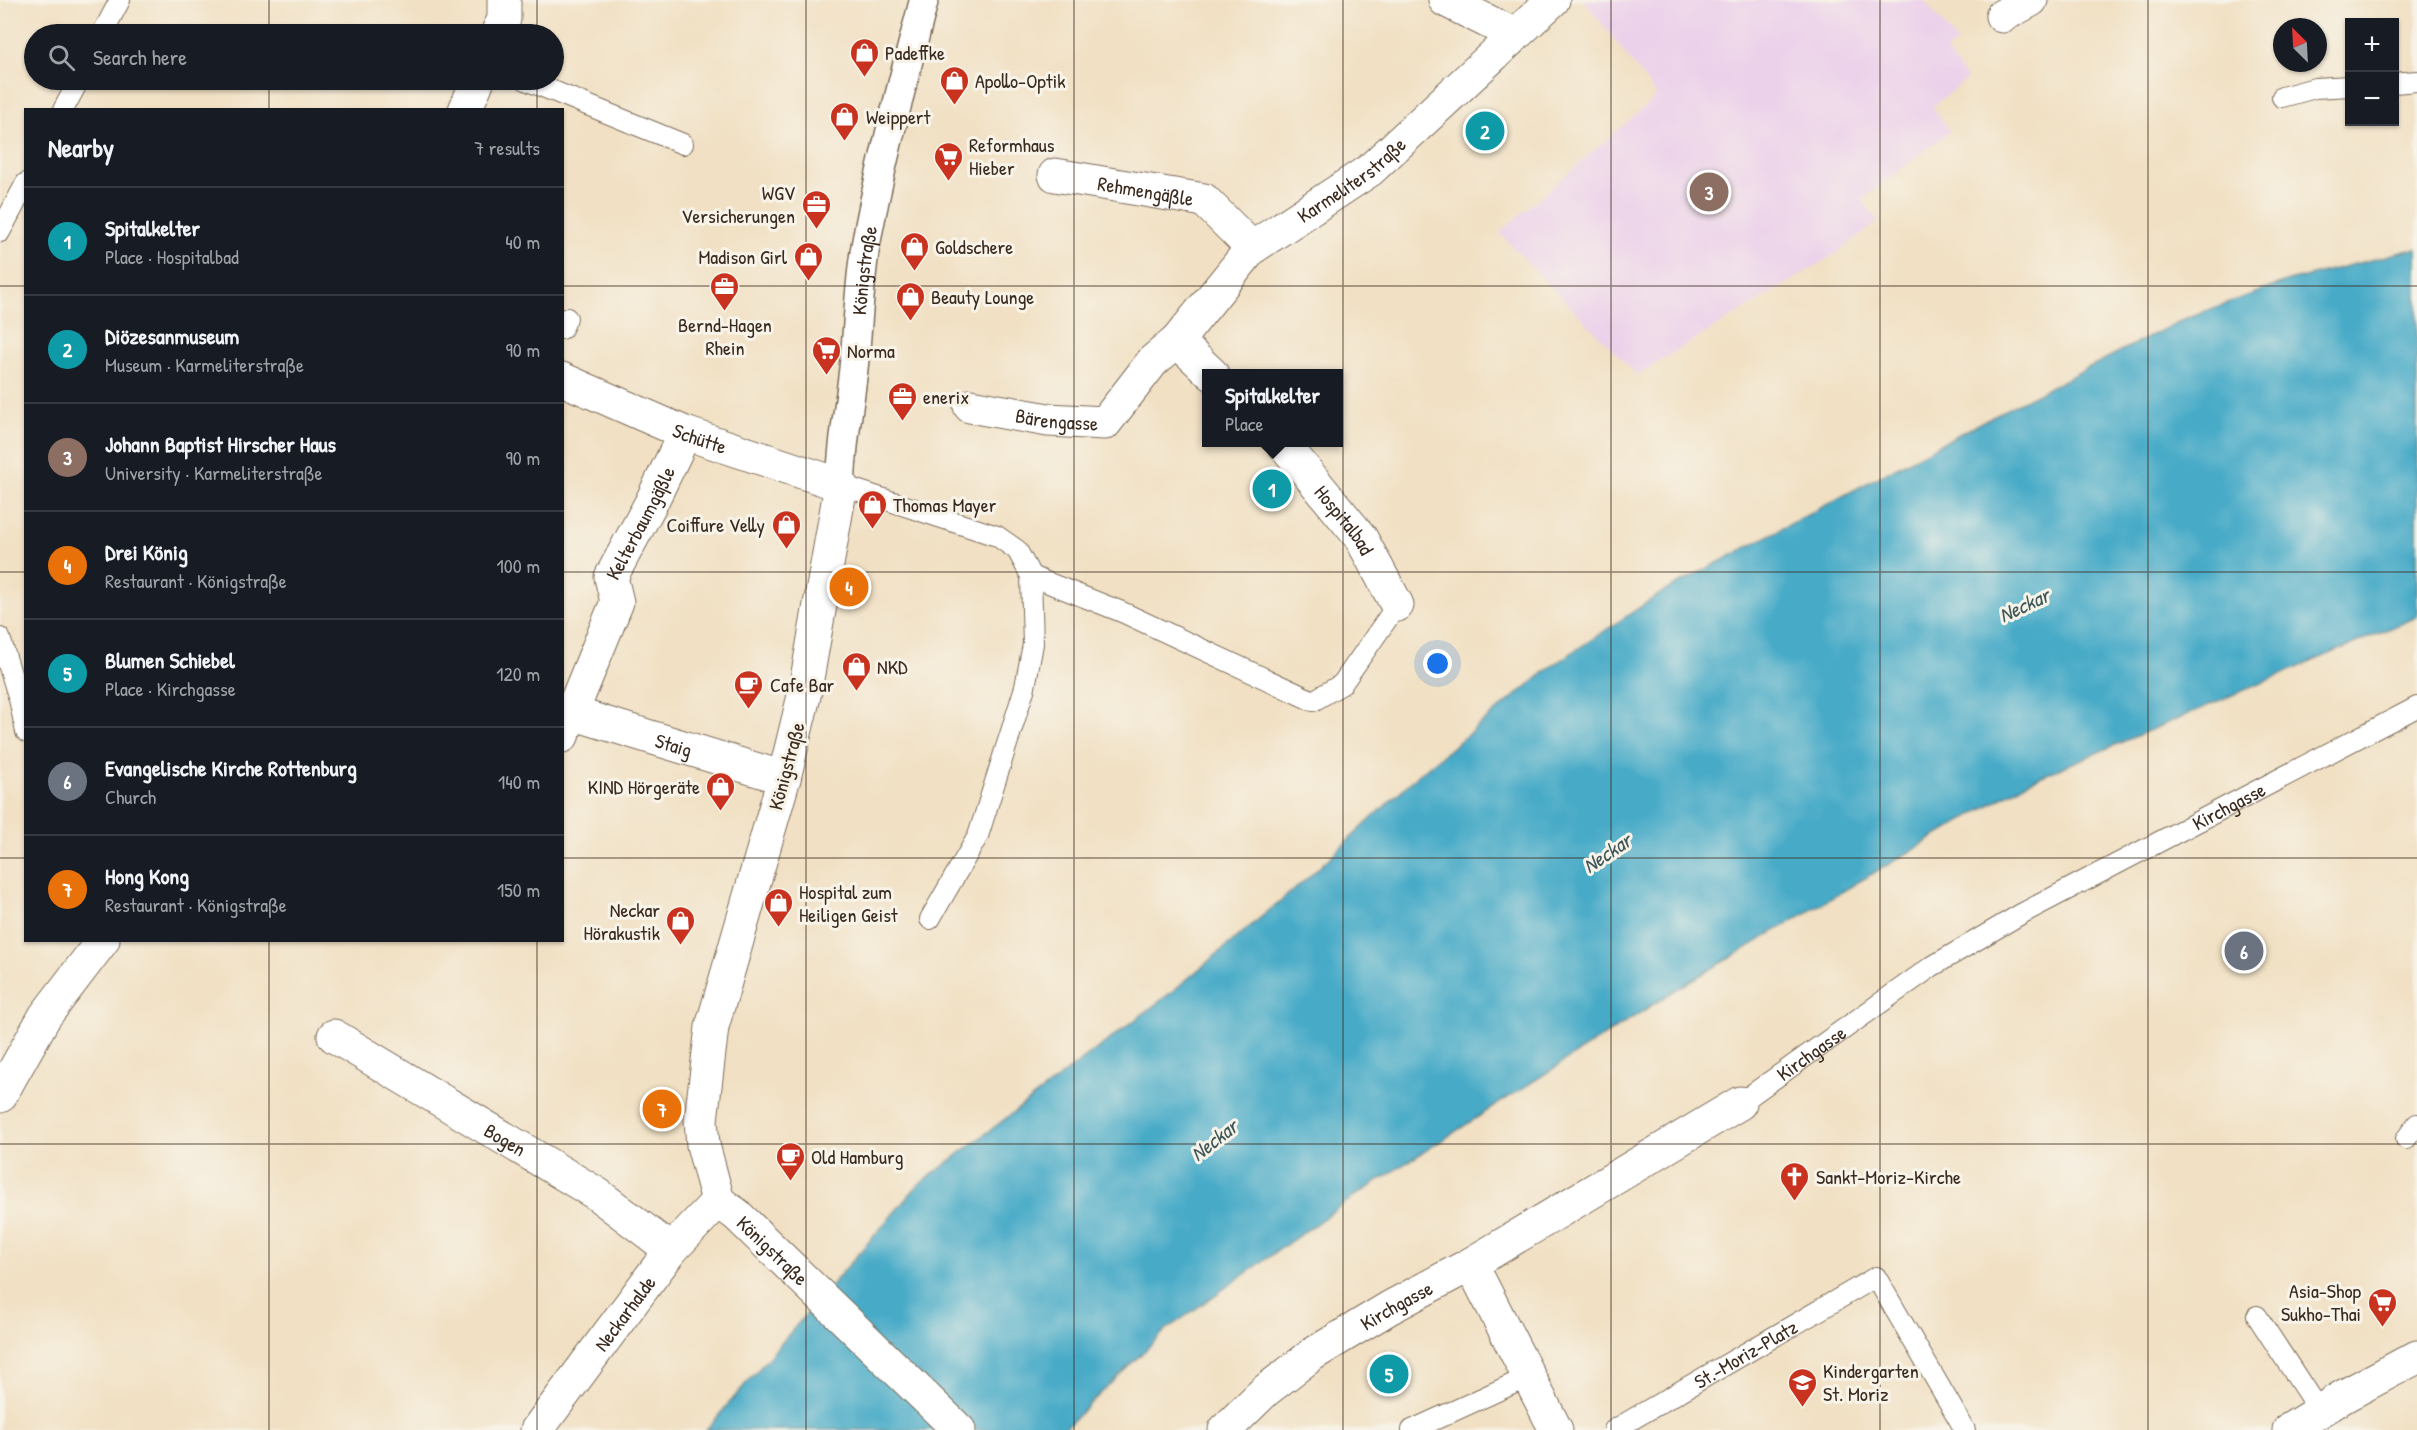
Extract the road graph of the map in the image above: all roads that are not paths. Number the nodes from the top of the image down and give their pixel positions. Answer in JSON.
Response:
{"nodes":[{"id":1,"x":120,"y":0,"type":"edge"},
{"id":2,"x":504,"y":0,"type":"edge"},
{"id":3,"x":924,"y":0,"type":"edge"},
{"id":4,"x":1445,"y":0,"type":"edge"},
{"id":5,"x":1553,"y":0,"type":"edge"},
{"id":6,"x":2031,"y":0,"type":"edge"},
{"id":7,"x":2002,"y":16,"type":"dead end"},
{"id":8,"x":107,"y":24,"type":"edge"},
{"id":9,"x":502,"y":24,"type":"edge"},
{"id":10,"x":1515,"y":35,"type":"junction"},
{"id":11,"x":2417,"y":81,"type":"edge"},
{"id":12,"x":2399,"y":83,"type":"edge"},
{"id":13,"x":2345,"y":86,"type":"edge"},
{"id":14,"x":74,"y":90,"type":"edge"},
{"id":15,"x":474,"y":90,"type":"edge"},
{"id":16,"x":551,"y":90,"type":"edge"},
{"id":17,"x":2282,"y":97,"type":"dead end"},
{"id":18,"x":64,"y":108,"type":"edge"},
{"id":19,"x":466,"y":108,"type":"edge"},
{"id":20,"x":683,"y":144,"type":"dead end"},
{"id":21,"x":1055,"y":175,"type":"dead end"},
{"id":22,"x":24,"y":187,"type":"edge"},
{"id":23,"x":0,"y":232,"type":"edge"},
{"id":24,"x":1252,"y":248,"type":"junction"},
{"id":25,"x":1165,"y":351,"type":"junction"},
{"id":26,"x":1202,"y":369,"type":"edge"},
{"id":27,"x":564,"y":380,"type":"edge"},
{"id":28,"x":970,"y":406,"type":"dead end"},
{"id":29,"x":685,"y":433,"type":"junction"},
{"id":30,"x":1286,"y":447,"type":"edge"},
{"id":31,"x":841,"y":485,"type":"junction"},
{"id":32,"x":1031,"y":576,"type":"junction"},
{"id":33,"x":1397,"y":605,"type":"joint"},
{"id":34,"x":0,"y":638,"type":"edge"},
{"id":35,"x":2417,"y":707,"type":"edge"},
{"id":36,"x":566,"y":720,"type":"edge"},
{"id":37,"x":24,"y":721,"type":"edge"},
{"id":38,"x":784,"y":778,"type":"junction"},
{"id":39,"x":930,"y":920,"type":"dead end"},
{"id":40,"x":101,"y":942,"type":"edge"},
{"id":41,"x":334,"y":1036,"type":"dead end"},
{"id":42,"x":0,"y":1096,"type":"edge"},
{"id":43,"x":1740,"y":1103,"type":"joint"},
{"id":44,"x":718,"y":1201,"type":"junction"},
{"id":45,"x":671,"y":1250,"type":"junction"},
{"id":46,"x":1471,"y":1264,"type":"junction"},
{"id":47,"x":2257,"y":1316,"type":"dead end"},
{"id":48,"x":2417,"y":1357,"type":"edge"},
{"id":49,"x":1528,"y":1377,"type":"junction"},
{"id":50,"x":2319,"y":1411,"type":"junction"},
{"id":51,"x":537,"y":1430,"type":"edge"},
{"id":52,"x":959,"y":1430,"type":"edge"},
{"id":53,"x":1225,"y":1430,"type":"edge"},
{"id":54,"x":1412,"y":1430,"type":"edge"},
{"id":55,"x":1556,"y":1430,"type":"edge"},
{"id":56,"x":1614,"y":1430,"type":"edge"},
{"id":57,"x":1965,"y":1430,"type":"edge"},
{"id":58,"x":2289,"y":1430,"type":"edge"}],
"edges":[{"from":1,"to":8,"type":"lane"},
{"from":2,"to":9,"type":"street"},
{"from":3,"to":31,"type":"street","name":"Königstraße"},
{"from":4,"to":10,"type":"street"},
{"from":5,"to":10,"type":"street","name":"Karmeliterstraße"},
{"from":6,"to":7,"type":"street"},
{"from":10,"to":24,"type":"street","name":"Karmeliterstraße"},
{"from":11,"to":12,"type":"lane"},
{"from":13,"to":17,"type":"lane"},
{"from":14,"to":18,"type":"lane"},
{"from":15,"to":19,"type":"street"},
{"from":16,"to":20,"type":"lane"},
{"from":21,"to":24,"type":"street","name":"Rehmengäßle"},
{"from":22,"to":23,"type":"lane"},
{"from":24,"to":25,"type":"street","name":"Karmeliterstraße"},
{"from":25,"to":26,"type":"street"},
{"from":25,"to":28,"type":"street","name":"Bärengasse"},
{"from":27,"to":29,"type":"street","name":"Schütte"},
{"from":29,"to":31,"type":"street","name":"Schütte"},
{"from":29,"to":36,"type":"street","name":"Kelterbaumgäßle"},
{"from":30,"to":33,"type":"street","name":"Hospitalbad"},
{"from":31,"to":32,"type":"lane"},
{"from":31,"to":38,"type":"street","name":"Königstraße"},
{"from":32,"to":33,"type":"lane"},
{"from":32,"to":39,"type":"lane"},
{"from":34,"to":37,"type":"lane"},
{"from":35,"to":43,"type":"lane","name":"Kirchgasse"},
{"from":36,"to":38,"type":"street","name":"Staig"},
{"from":38,"to":44,"type":"street","name":"Königstraße"},
{"from":40,"to":42,"type":"street"},
{"from":41,"to":45,"type":"street","name":"Bogen"},
{"from":43,"to":46,"type":"street","name":"Kirchgasse"},
{"from":44,"to":45,"type":"street","name":"Neckarhalde"},
{"from":44,"to":52,"type":"street","name":"Königstraße"},
{"from":45,"to":51,"type":"street","name":"Neckarhalde"},
{"from":46,"to":49,"type":"street"},
{"from":46,"to":53,"type":"street","name":"Kirchgasse"},
{"from":47,"to":50,"type":"lane"},
{"from":48,"to":50,"type":"street"},
{"from":49,"to":54,"type":"lane"},
{"from":49,"to":55,"type":"street"},
{"from":50,"to":58,"type":"street"},
{"from":56,"to":57,"type":"lane","name":"St.-Moriz-Platz"}]}
